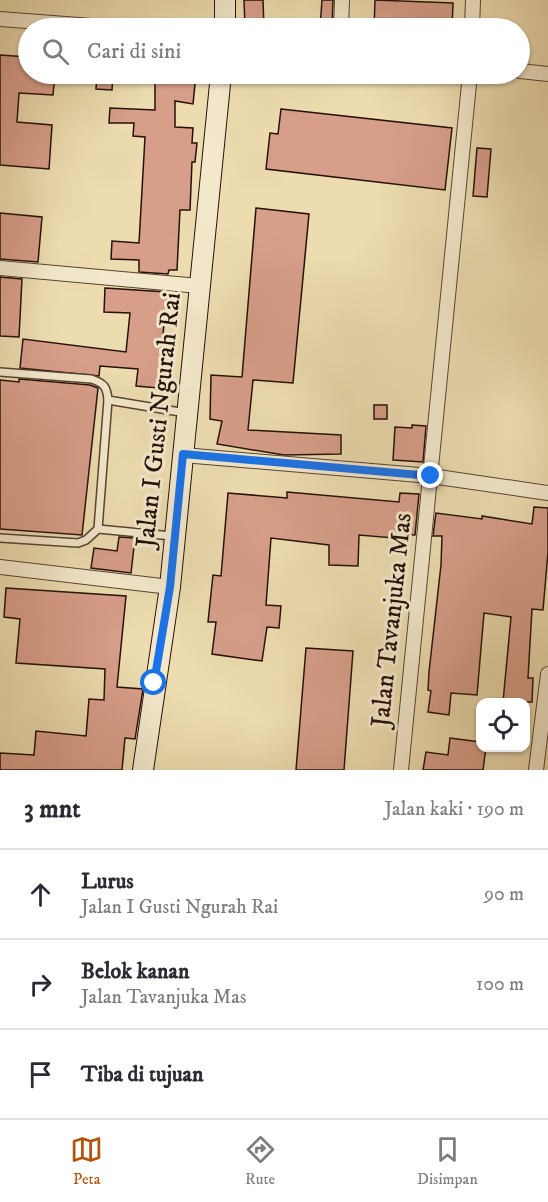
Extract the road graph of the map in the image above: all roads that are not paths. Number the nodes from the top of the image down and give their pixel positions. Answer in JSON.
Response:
{"nodes":[{"id":1,"x":225,"y":0,"type":"edge"},
{"id":2,"x":342,"y":0,"type":"edge"},
{"id":3,"x":473,"y":0,"type":"edge"},
{"id":4,"x":225,"y":18,"type":"edge"},
{"id":5,"x":341,"y":18,"type":"edge"},
{"id":6,"x":472,"y":18,"type":"edge"},
{"id":7,"x":0,"y":19,"type":"edge"},
{"id":8,"x":18,"y":20,"type":"edge"},
{"id":9,"x":530,"y":72,"type":"edge"},
{"id":10,"x":548,"y":74,"type":"edge"},
{"id":11,"x":220,"y":84,"type":"edge"},
{"id":12,"x":469,"y":84,"type":"edge"},
{"id":13,"x":0,"y":268,"type":"edge"},
{"id":14,"x":199,"y":286,"type":"junction"},
{"id":15,"x":0,"y":372,"type":"edge"},
{"id":16,"x":108,"y":400,"type":"junction"},
{"id":17,"x":187,"y":413,"type":"junction"},
{"id":18,"x":183,"y":454,"type":"junction"},
{"id":19,"x":431,"y":476,"type":"junction"},
{"id":20,"x":548,"y":493,"type":"edge"},
{"id":21,"x":98,"y":529,"type":"junction"},
{"id":22,"x":175,"y":537,"type":"junction"},
{"id":23,"x":0,"y":538,"type":"edge"},
{"id":24,"x":0,"y":567,"type":"edge"},
{"id":25,"x":170,"y":587,"type":"junction"},
{"id":26,"x":548,"y":674,"type":"edge"},
{"id":27,"x":547,"y":696,"type":"edge"},
{"id":28,"x":143,"y":770,"type":"edge"},
{"id":29,"x":401,"y":770,"type":"edge"},
{"id":30,"x":536,"y":770,"type":"edge"}],
"edges":[{"from":1,"to":4,"type":"main road"},
{"from":2,"to":5,"type":"street"},
{"from":3,"to":6,"type":"street"},
{"from":7,"to":8,"type":"street"},
{"from":9,"to":10,"type":"street"},
{"from":11,"to":14,"type":"main road","name":"Jalan I Gusti Ngurah Rai"},
{"from":12,"to":19,"type":"street","name":"Jalan Tavanjuka Mas"},
{"from":13,"to":14,"type":"street"},
{"from":14,"to":17,"type":"main road","name":"Jalan I Gusti Ngurah Rai"},
{"from":15,"to":16,"type":"lane"},
{"from":16,"to":17,"type":"lane"},
{"from":16,"to":21,"type":"lane"},
{"from":17,"to":18,"type":"main road","name":"Jalan I Gusti Ngurah Rai"},
{"from":18,"to":19,"type":"street"},
{"from":18,"to":22,"type":"main road","name":"Jalan I Gusti Ngurah Rai"},
{"from":19,"to":20,"type":"street"},
{"from":19,"to":29,"type":"street","name":"Jalan Tavanjuka Mas"},
{"from":21,"to":22,"type":"lane"},
{"from":21,"to":23,"type":"lane"},
{"from":22,"to":25,"type":"main road","name":"Jalan I Gusti Ngurah Rai"},
{"from":24,"to":25,"type":"street"},
{"from":25,"to":28,"type":"main road","name":"Jalan I Gusti Ngurah Rai"},
{"from":26,"to":27,"type":"street"},
{"from":27,"to":30,"type":"street"}]}
